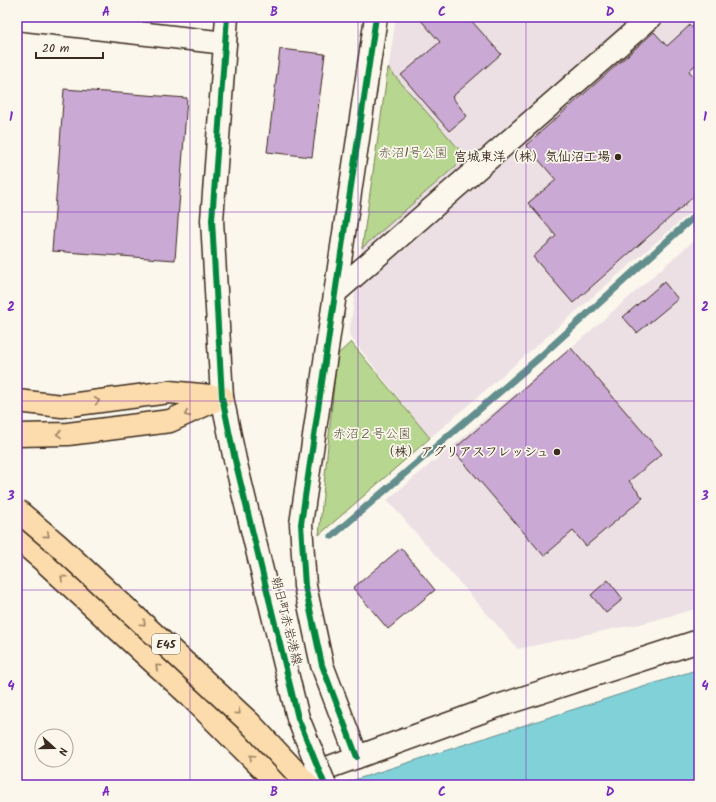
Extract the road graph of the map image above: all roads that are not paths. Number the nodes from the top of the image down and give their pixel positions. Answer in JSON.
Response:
{"nodes":[{"id":1,"x":227,"y":17,"type":"edge"},
{"id":2,"x":376,"y":17,"type":"edge"},
{"id":3,"x":651,"y":17,"type":"edge"},
{"id":4,"x":17,"y":19,"type":"edge"},
{"id":5,"x":225,"y":44,"type":"junction"},
{"id":6,"x":336,"y":292,"type":"junction"},
{"id":7,"x":222,"y":398,"type":"junction"},
{"id":8,"x":17,"y":401,"type":"edge"},
{"id":9,"x":17,"y":435,"type":"edge"},
{"id":10,"x":17,"y":510,"type":"edge"},
{"id":11,"x":17,"y":538,"type":"edge"},
{"id":12,"x":699,"y":640,"type":"edge"},
{"id":13,"x":357,"y":757,"type":"junction"},
{"id":14,"x":279,"y":785,"type":"edge"},
{"id":15,"x":296,"y":785,"type":"edge"},
{"id":16,"x":308,"y":785,"type":"edge"},
{"id":17,"x":325,"y":785,"type":"edge"}],
"edges":[{"from":1,"to":5,"type":"street","name":"朝日町赤岩港線"},
{"from":2,"to":6,"type":"street"},
{"from":3,"to":6,"type":"street"},
{"from":4,"to":5,"type":"street"},
{"from":5,"to":7,"type":"street","name":"朝日町赤岩港線"},
{"from":6,"to":13,"type":"street"},
{"from":8,"to":7,"type":"highway","one_way":true},
{"from":7,"to":9,"type":"highway","one_way":true},
{"from":7,"to":17,"type":"street","name":"朝日町赤岩港線","bridge":true},
{"from":10,"to":16,"type":"highway","number":"E45","one_way":true,"bridge":true},
{"from":14,"to":11,"type":"highway","number":"E45","one_way":true},
{"from":12,"to":13,"type":"street"},
{"from":13,"to":15,"type":"street"}]}
